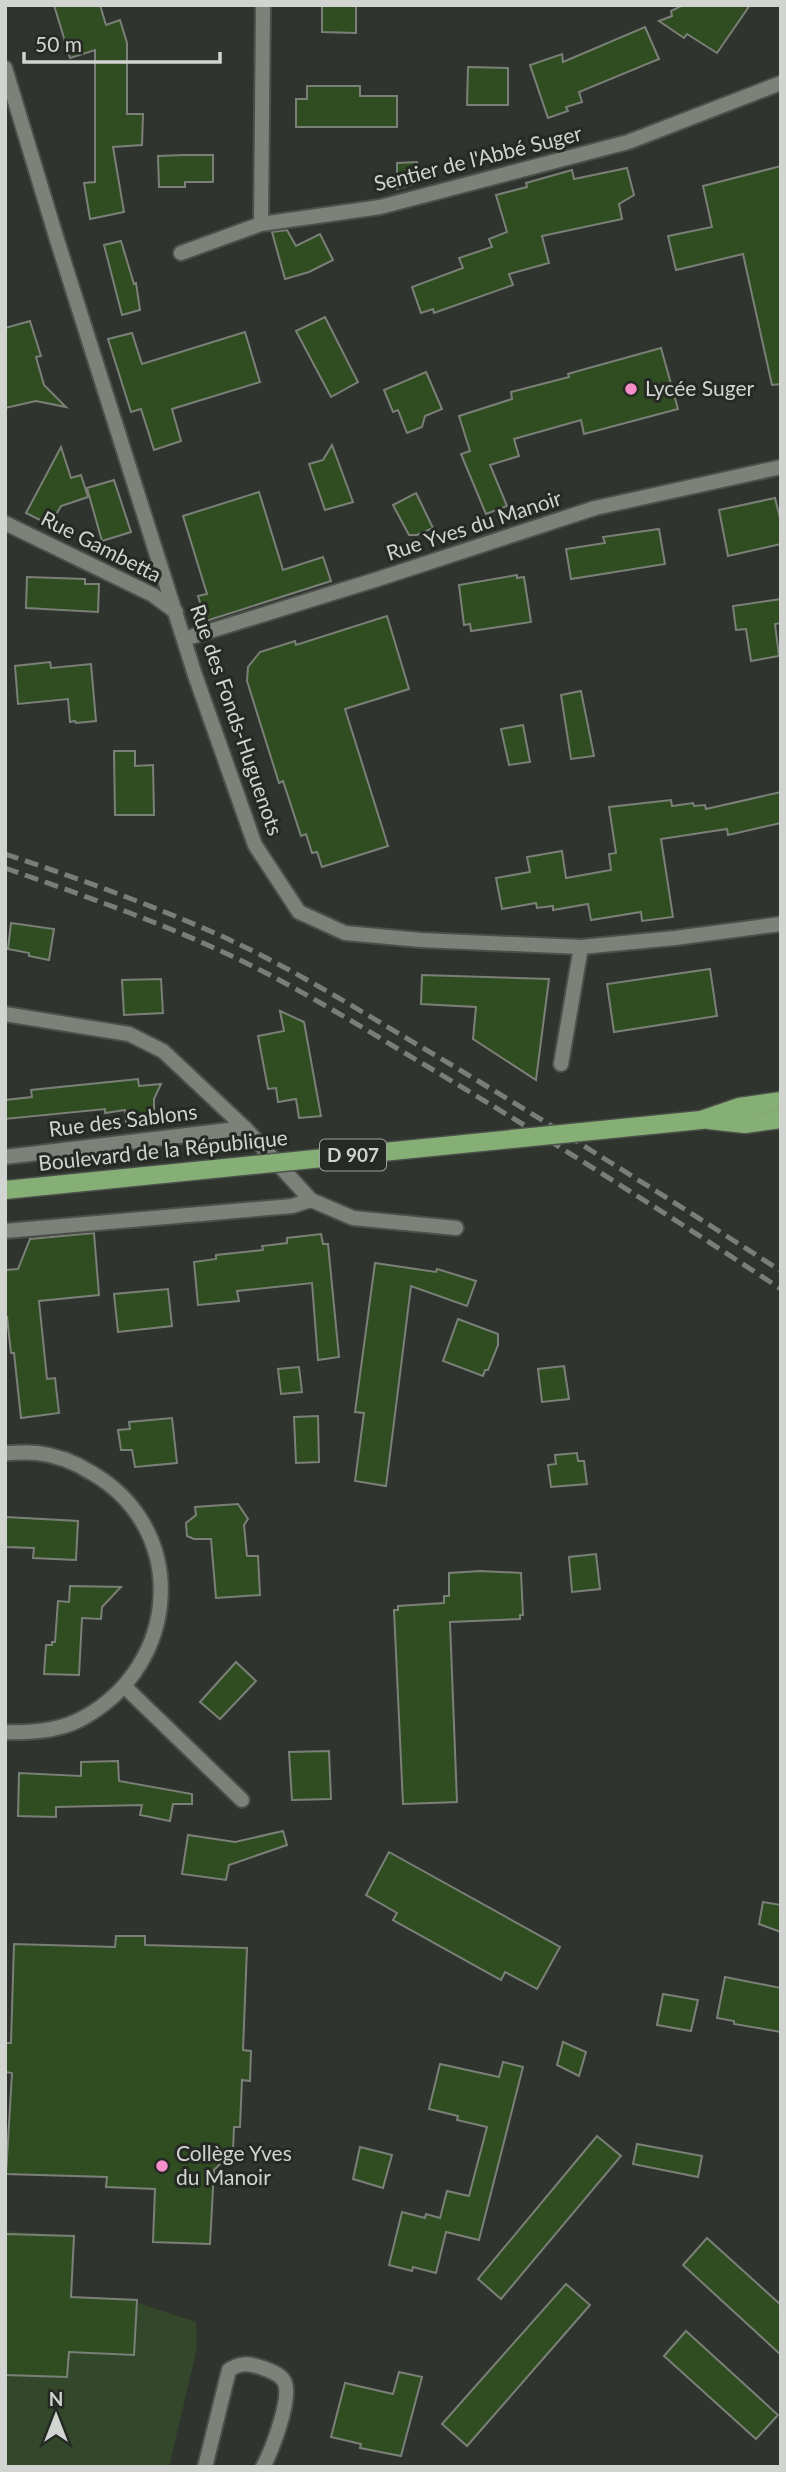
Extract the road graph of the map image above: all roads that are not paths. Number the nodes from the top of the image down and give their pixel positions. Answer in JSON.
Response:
{"nodes":[{"id":1,"x":263,"y":5,"type":"edge"},
{"id":2,"x":5,"y":68,"type":"edge"},
{"id":3,"x":781,"y":83,"type":"edge"},
{"id":4,"x":261,"y":224,"type":"junction"},
{"id":5,"x":181,"y":253,"type":"dead end"},
{"id":6,"x":781,"y":467,"type":"edge"},
{"id":7,"x":5,"y":523,"type":"edge"},
{"id":8,"x":176,"y":612,"type":"junction"},
{"id":9,"x":184,"y":639,"type":"junction"},
{"id":10,"x":781,"y":924,"type":"edge"},
{"id":11,"x":581,"y":947,"type":"junction"},
{"id":12,"x":5,"y":1014,"type":"edge"},
{"id":13,"x":561,"y":1064,"type":"dead end"},
{"id":14,"x":781,"y":1101,"type":"edge"},
{"id":15,"x":781,"y":1119,"type":"edge"},
{"id":16,"x":701,"y":1120,"type":"junction"},
{"id":17,"x":245,"y":1128,"type":"junction"},
{"id":18,"x":5,"y":1157,"type":"edge"},
{"id":19,"x":5,"y":1190,"type":"edge"},
{"id":20,"x":311,"y":1200,"type":"junction"},
{"id":21,"x":456,"y":1228,"type":"dead end"},
{"id":22,"x":5,"y":1231,"type":"edge"},
{"id":23,"x":5,"y":1453,"type":"edge"},
{"id":24,"x":125,"y":1687,"type":"junction"},
{"id":25,"x":5,"y":1732,"type":"edge"},
{"id":26,"x":242,"y":1800,"type":"dead end"},
{"id":27,"x":205,"y":2467,"type":"edge"},
{"id":28,"x":263,"y":2467,"type":"edge"}],
"edges":[{"from":1,"to":4,"type":"street"},
{"from":2,"to":8,"type":"street","name":"Rue des Fonds-Huguenots"},
{"from":3,"to":4,"type":"street","name":"Sentier de l'Abbé Suger"},
{"from":4,"to":5,"type":"street","name":"Sentier de l'Abbé Suger"},
{"from":6,"to":9,"type":"street","name":"Rue Yves du Manoir"},
{"from":7,"to":8,"type":"street","name":"Rue Gambetta"},
{"from":8,"to":9,"type":"street","name":"Rue des Fonds-Huguenots"},
{"from":9,"to":11,"type":"street","name":"Rue des Fonds-Huguenots"},
{"from":10,"to":11,"type":"street","name":"Rue des Fonds-Huguenots"},
{"from":11,"to":13,"type":"street"},
{"from":12,"to":17,"type":"street","name":"Rue des Sablons"},
{"from":14,"to":16,"type":"main road","name":"Boulevard de la République","number":"D 907"},
{"from":15,"to":16,"type":"main road","name":"Boulevard de la République","number":"D 907"},
{"from":16,"to":19,"type":"main road","name":"Boulevard de la République","number":"D 907","bridge":true},
{"from":17,"to":18,"type":"street","name":"Rue des Sablons"},
{"from":17,"to":20,"type":"street","name":"Rue des Sablons"},
{"from":20,"to":21,"type":"street"},
{"from":20,"to":22,"type":"street"},
{"from":23,"to":24,"type":"street"},
{"from":24,"to":25,"type":"street"},
{"from":24,"to":26,"type":"street"},
{"from":27,"to":28,"type":"street"}]}
